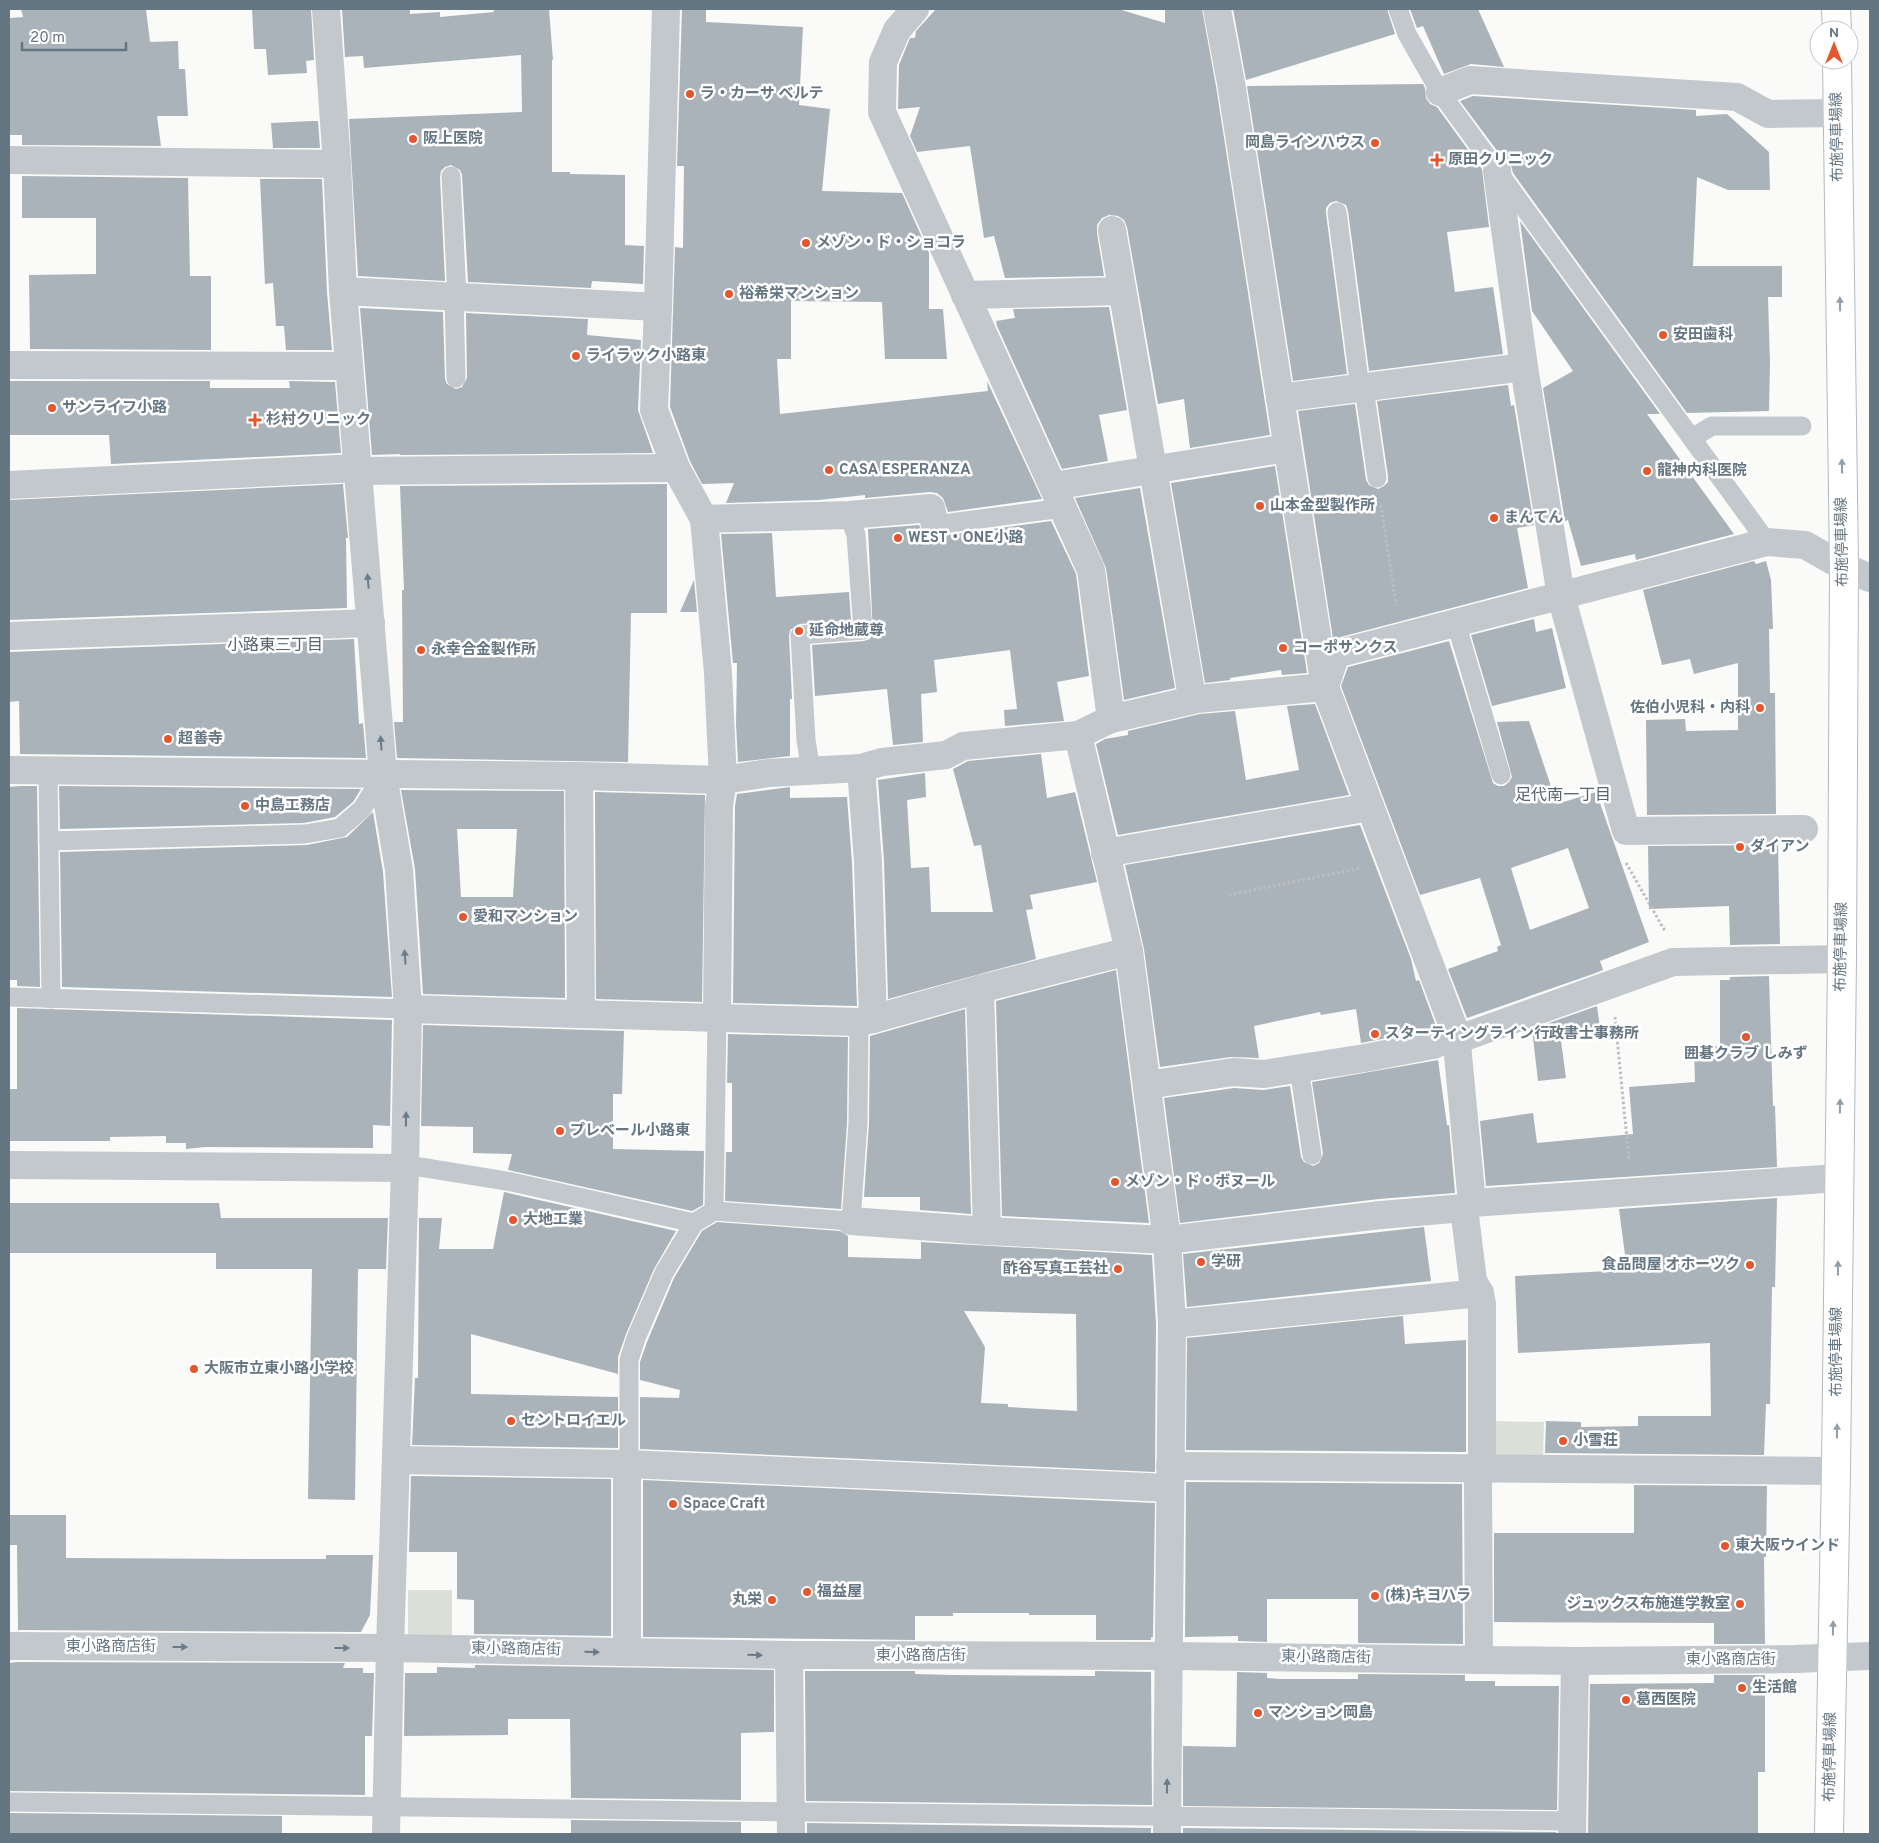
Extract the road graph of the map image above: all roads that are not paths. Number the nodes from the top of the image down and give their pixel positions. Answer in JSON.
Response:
{"nodes":[{"id":1,"x":326,"y":9,"type":"edge"},
{"id":2,"x":666,"y":9,"type":"edge"},
{"id":3,"x":915,"y":9,"type":"edge"},
{"id":4,"x":1217,"y":9,"type":"edge"},
{"id":5,"x":1398,"y":9,"type":"edge"},
{"id":6,"x":1837,"y":70,"type":"edge"},
{"id":7,"x":1440,"y":92,"type":"junction"},
{"id":8,"x":1838,"y":113,"type":"junction"},
{"id":9,"x":9,"y":160,"type":"edge"},
{"id":10,"x":337,"y":164,"type":"junction"},
{"id":11,"x":1497,"y":171,"type":"junction"},
{"id":12,"x":451,"y":176,"type":"dead end"},
{"id":13,"x":1337,"y":212,"type":"dead end"},
{"id":14,"x":1112,"y":230,"type":"dead end"},
{"id":15,"x":343,"y":291,"type":"junction"},
{"id":16,"x":1122,"y":291,"type":"junction"},
{"id":17,"x":965,"y":295,"type":"junction"},
{"id":18,"x":456,"y":296,"type":"junction"},
{"id":19,"x":658,"y":307,"type":"junction"},
{"id":20,"x":9,"y":365,"type":"edge"},
{"id":21,"x":349,"y":366,"type":"junction"},
{"id":22,"x":1524,"y":367,"type":"junction"},
{"id":23,"x":456,"y":378,"type":"dead end"},
{"id":24,"x":1362,"y":388,"type":"junction"},
{"id":25,"x":1280,"y":398,"type":"junction"},
{"id":26,"x":1802,"y":426,"type":"dead end"},
{"id":27,"x":1692,"y":438,"type":"junction"},
{"id":28,"x":1288,"y":448,"type":"junction"},
{"id":29,"x":676,"y":468,"type":"junction"},
{"id":30,"x":358,"y":469,"type":"junction"},
{"id":31,"x":1152,"y":470,"type":"junction"},
{"id":32,"x":1377,"y":478,"type":"road end"},
{"id":33,"x":9,"y":485,"type":"edge"},
{"id":34,"x":1058,"y":497,"type":"junction"},
{"id":35,"x":849,"y":515,"type":"junction"},
{"id":36,"x":704,"y":519,"type":"junction"},
{"id":37,"x":935,"y":525,"type":"joint"},
{"id":38,"x":1767,"y":542,"type":"junction"},
{"id":39,"x":1844,"y":567,"type":"junction"},
{"id":40,"x":1870,"y":578,"type":"edge"},
{"id":41,"x":1561,"y":596,"type":"junction"},
{"id":42,"x":371,"y":623,"type":"junction"},
{"id":43,"x":1456,"y":623,"type":"junction"},
{"id":44,"x":9,"y":636,"type":"edge"},
{"id":45,"x":1325,"y":687,"type":"junction"},
{"id":46,"x":1197,"y":700,"type":"junction"},
{"id":47,"x":1111,"y":718,"type":"junction"},
{"id":48,"x":1078,"y":735,"type":"junction"},
{"id":49,"x":861,"y":768,"type":"junction"},
{"id":50,"x":9,"y":770,"type":"edge"},
{"id":51,"x":48,"y":770,"type":"junction"},
{"id":52,"x":811,"y":770,"type":"junction"},
{"id":53,"x":383,"y":775,"type":"junction"},
{"id":54,"x":1501,"y":775,"type":"dead end"},
{"id":55,"x":579,"y":776,"type":"junction"},
{"id":56,"x":723,"y":780,"type":"junction"},
{"id":57,"x":1370,"y":808,"type":"junction"},
{"id":58,"x":1804,"y":829,"type":"dead end"},
{"id":59,"x":49,"y":841,"type":"junction"},
{"id":60,"x":1105,"y":852,"type":"junction"},
{"id":61,"x":1129,"y":951,"type":"junction"},
{"id":62,"x":1842,"y":959,"type":"junction"},
{"id":63,"x":980,"y":989,"type":"junction"},
{"id":64,"x":9,"y":997,"type":"edge"},
{"id":65,"x":51,"y":999,"type":"junction"},
{"id":66,"x":408,"y":1009,"type":"junction"},
{"id":67,"x":581,"y":1014,"type":"junction"},
{"id":68,"x":717,"y":1018,"type":"junction"},
{"id":69,"x":866,"y":1020,"type":"junction"},
{"id":70,"x":1456,"y":1037,"type":"junction"},
{"id":71,"x":1299,"y":1068,"type":"junction"},
{"id":72,"x":1147,"y":1085,"type":"junction"},
{"id":73,"x":1312,"y":1155,"type":"dead end"},
{"id":74,"x":9,"y":1165,"type":"edge"},
{"id":75,"x":405,"y":1168,"type":"junction"},
{"id":76,"x":1839,"y":1178,"type":"junction"},
{"id":77,"x":1468,"y":1205,"type":"junction"},
{"id":78,"x":714,"y":1211,"type":"junction"},
{"id":79,"x":851,"y":1221,"type":"junction"},
{"id":80,"x":694,"y":1223,"type":"junction"},
{"id":81,"x":987,"y":1231,"type":"junction"},
{"id":82,"x":1167,"y":1240,"type":"junction"},
{"id":83,"x":1480,"y":1292,"type":"junction"},
{"id":84,"x":1172,"y":1324,"type":"junction"},
{"id":85,"x":397,"y":1460,"type":"junction"},
{"id":86,"x":628,"y":1464,"type":"junction"},
{"id":87,"x":1480,"y":1467,"type":"junction"},
{"id":88,"x":1836,"y":1471,"type":"junction"},
{"id":89,"x":1170,"y":1477,"type":"junction"},
{"id":90,"x":9,"y":1646,"type":"edge"},
{"id":91,"x":390,"y":1648,"type":"junction"},
{"id":92,"x":627,"y":1652,"type":"junction"},
{"id":93,"x":789,"y":1655,"type":"junction"},
{"id":94,"x":1170,"y":1656,"type":"junction"},
{"id":95,"x":1870,"y":1656,"type":"edge"},
{"id":96,"x":1833,"y":1658,"type":"junction"},
{"id":97,"x":1479,"y":1660,"type":"junction"},
{"id":98,"x":1575,"y":1661,"type":"junction"},
{"id":99,"x":9,"y":1802,"type":"edge"},
{"id":100,"x":386,"y":1806,"type":"junction"},
{"id":101,"x":791,"y":1823,"type":"edge"},
{"id":102,"x":1167,"y":1826,"type":"edge"},
{"id":103,"x":1572,"y":1828,"type":"edge"},
{"id":104,"x":386,"y":1834,"type":"edge"},
{"id":105,"x":1829,"y":1834,"type":"edge"}],
"edges":[{"from":1,"to":10,"type":"street"},
{"from":2,"to":19,"type":"street"},
{"from":3,"to":17,"type":"street"},
{"from":4,"to":25,"type":"street"},
{"from":5,"to":7,"type":"lane"},
{"from":6,"to":8,"type":"main road","name":"布施停車場線"},
{"from":7,"to":8,"type":"street"},
{"from":7,"to":11,"type":"lane"},
{"from":39,"to":8,"type":"main road","name":"布施停車場線","one_way":true},
{"from":9,"to":10,"type":"street"},
{"from":10,"to":15,"type":"street"},
{"from":11,"to":22,"type":"street"},
{"from":11,"to":27,"type":"lane"},
{"from":12,"to":18,"type":"lane"},
{"from":13,"to":24,"type":"lane"},
{"from":14,"to":16,"type":"street"},
{"from":15,"to":18,"type":"street"},
{"from":15,"to":21,"type":"street"},
{"from":16,"to":17,"type":"street"},
{"from":16,"to":31,"type":"street"},
{"from":17,"to":34,"type":"street"},
{"from":18,"to":19,"type":"street"},
{"from":18,"to":23,"type":"lane"},
{"from":19,"to":29,"type":"street"},
{"from":20,"to":21,"type":"street"},
{"from":21,"to":30,"type":"street"},
{"from":22,"to":24,"type":"street"},
{"from":22,"to":41,"type":"street"},
{"from":24,"to":25,"type":"street"},
{"from":24,"to":32,"type":"lane"},
{"from":25,"to":28,"type":"street"},
{"from":26,"to":27,"type":"lane"},
{"from":27,"to":38,"type":"lane"},
{"from":28,"to":31,"type":"street"},
{"from":28,"to":45,"type":"street"},
{"from":29,"to":30,"type":"street"},
{"from":29,"to":36,"type":"street"},
{"from":30,"to":33,"type":"street"},
{"from":42,"to":30,"type":"street","one_way":true},
{"from":31,"to":34,"type":"street"},
{"from":31,"to":46,"type":"street"},
{"from":34,"to":37,"type":"lane"},
{"from":34,"to":47,"type":"street"},
{"from":35,"to":36,"type":"street"},
{"from":35,"to":37,"type":"street"},
{"from":35,"to":52,"type":"lane"},
{"from":36,"to":56,"type":"street"},
{"from":38,"to":39,"type":"street"},
{"from":38,"to":41,"type":"street"},
{"from":39,"to":40,"type":"street"},
{"from":39,"to":62,"type":"main road","name":"布施停車場線"},
{"from":41,"to":43,"type":"street"},
{"from":41,"to":58,"type":"street"},
{"from":42,"to":44,"type":"street"},
{"from":53,"to":42,"type":"street","one_way":true},
{"from":43,"to":45,"type":"street"},
{"from":43,"to":54,"type":"lane"},
{"from":45,"to":46,"type":"street"},
{"from":45,"to":57,"type":"street"},
{"from":46,"to":47,"type":"street"},
{"from":47,"to":48,"type":"street"},
{"from":48,"to":49,"type":"street"},
{"from":48,"to":60,"type":"street"},
{"from":49,"to":52,"type":"street"},
{"from":49,"to":69,"type":"street"},
{"from":50,"to":51,"type":"street"},
{"from":51,"to":53,"type":"street"},
{"from":51,"to":59,"type":"lane"},
{"from":52,"to":56,"type":"street"},
{"from":53,"to":55,"type":"street"},
{"from":53,"to":59,"type":"lane"},
{"from":66,"to":53,"type":"street","one_way":true},
{"from":55,"to":56,"type":"street"},
{"from":55,"to":67,"type":"street"},
{"from":56,"to":68,"type":"street"},
{"from":57,"to":60,"type":"street"},
{"from":57,"to":70,"type":"street"},
{"from":59,"to":65,"type":"lane"},
{"from":60,"to":61,"type":"street"},
{"from":61,"to":63,"type":"street"},
{"from":61,"to":72,"type":"street"},
{"from":62,"to":70,"type":"street"},
{"from":76,"to":62,"type":"main road","name":"布施停車場線","one_way":true},
{"from":63,"to":69,"type":"street"},
{"from":63,"to":81,"type":"street"},
{"from":64,"to":65,"type":"lane"},
{"from":65,"to":66,"type":"lane"},
{"from":66,"to":67,"type":"street"},
{"from":75,"to":66,"type":"street","one_way":true},
{"from":67,"to":68,"type":"street"},
{"from":68,"to":69,"type":"street"},
{"from":68,"to":78,"type":"lane"},
{"from":69,"to":79,"type":"lane"},
{"from":70,"to":71,"type":"street"},
{"from":70,"to":77,"type":"street"},
{"from":71,"to":72,"type":"street"},
{"from":71,"to":73,"type":"lane"},
{"from":72,"to":82,"type":"street"},
{"from":74,"to":75,"type":"street"},
{"from":75,"to":80,"type":"lane"},
{"from":75,"to":85,"type":"street"},
{"from":76,"to":77,"type":"street"},
{"from":88,"to":76,"type":"main road","name":"布施停車場線","one_way":true},
{"from":77,"to":82,"type":"street"},
{"from":77,"to":83,"type":"street"},
{"from":78,"to":79,"type":"lane"},
{"from":78,"to":80,"type":"lane"},
{"from":79,"to":81,"type":"street"},
{"from":80,"to":86,"type":"lane"},
{"from":81,"to":82,"type":"street"},
{"from":82,"to":84,"type":"street"},
{"from":83,"to":84,"type":"street"},
{"from":83,"to":87,"type":"street"},
{"from":84,"to":89,"type":"street"},
{"from":85,"to":86,"type":"street"},
{"from":85,"to":91,"type":"street"},
{"from":86,"to":89,"type":"street"},
{"from":86,"to":92,"type":"street"},
{"from":87,"to":88,"type":"street"},
{"from":87,"to":89,"type":"street"},
{"from":87,"to":97,"type":"street"},
{"from":96,"to":88,"type":"main road","name":"布施停車場線","one_way":true},
{"from":89,"to":94,"type":"street"},
{"from":90,"to":91,"type":"street","name":"東小路商店街","one_way":true},
{"from":91,"to":92,"type":"street","name":"東小路商店街","one_way":true},
{"from":91,"to":100,"type":"street"},
{"from":92,"to":93,"type":"street","name":"東小路商店街","one_way":true},
{"from":93,"to":94,"type":"street","name":"東小路商店街"},
{"from":93,"to":101,"type":"street"},
{"from":94,"to":97,"type":"street","name":"東小路商店街"},
{"from":102,"to":94,"type":"street","one_way":true},
{"from":95,"to":96,"type":"street","name":"東小路商店街"},
{"from":96,"to":98,"type":"street","name":"東小路商店街"},
{"from":96,"to":105,"type":"main road","name":"布施停車場線"},
{"from":97,"to":98,"type":"street","name":"東小路商店街"},
{"from":98,"to":103,"type":"street"},
{"from":99,"to":100,"type":"lane"},
{"from":100,"to":101,"type":"lane"},
{"from":100,"to":104,"type":"street"},
{"from":101,"to":102,"type":"lane"},
{"from":102,"to":103,"type":"lane"}]}
